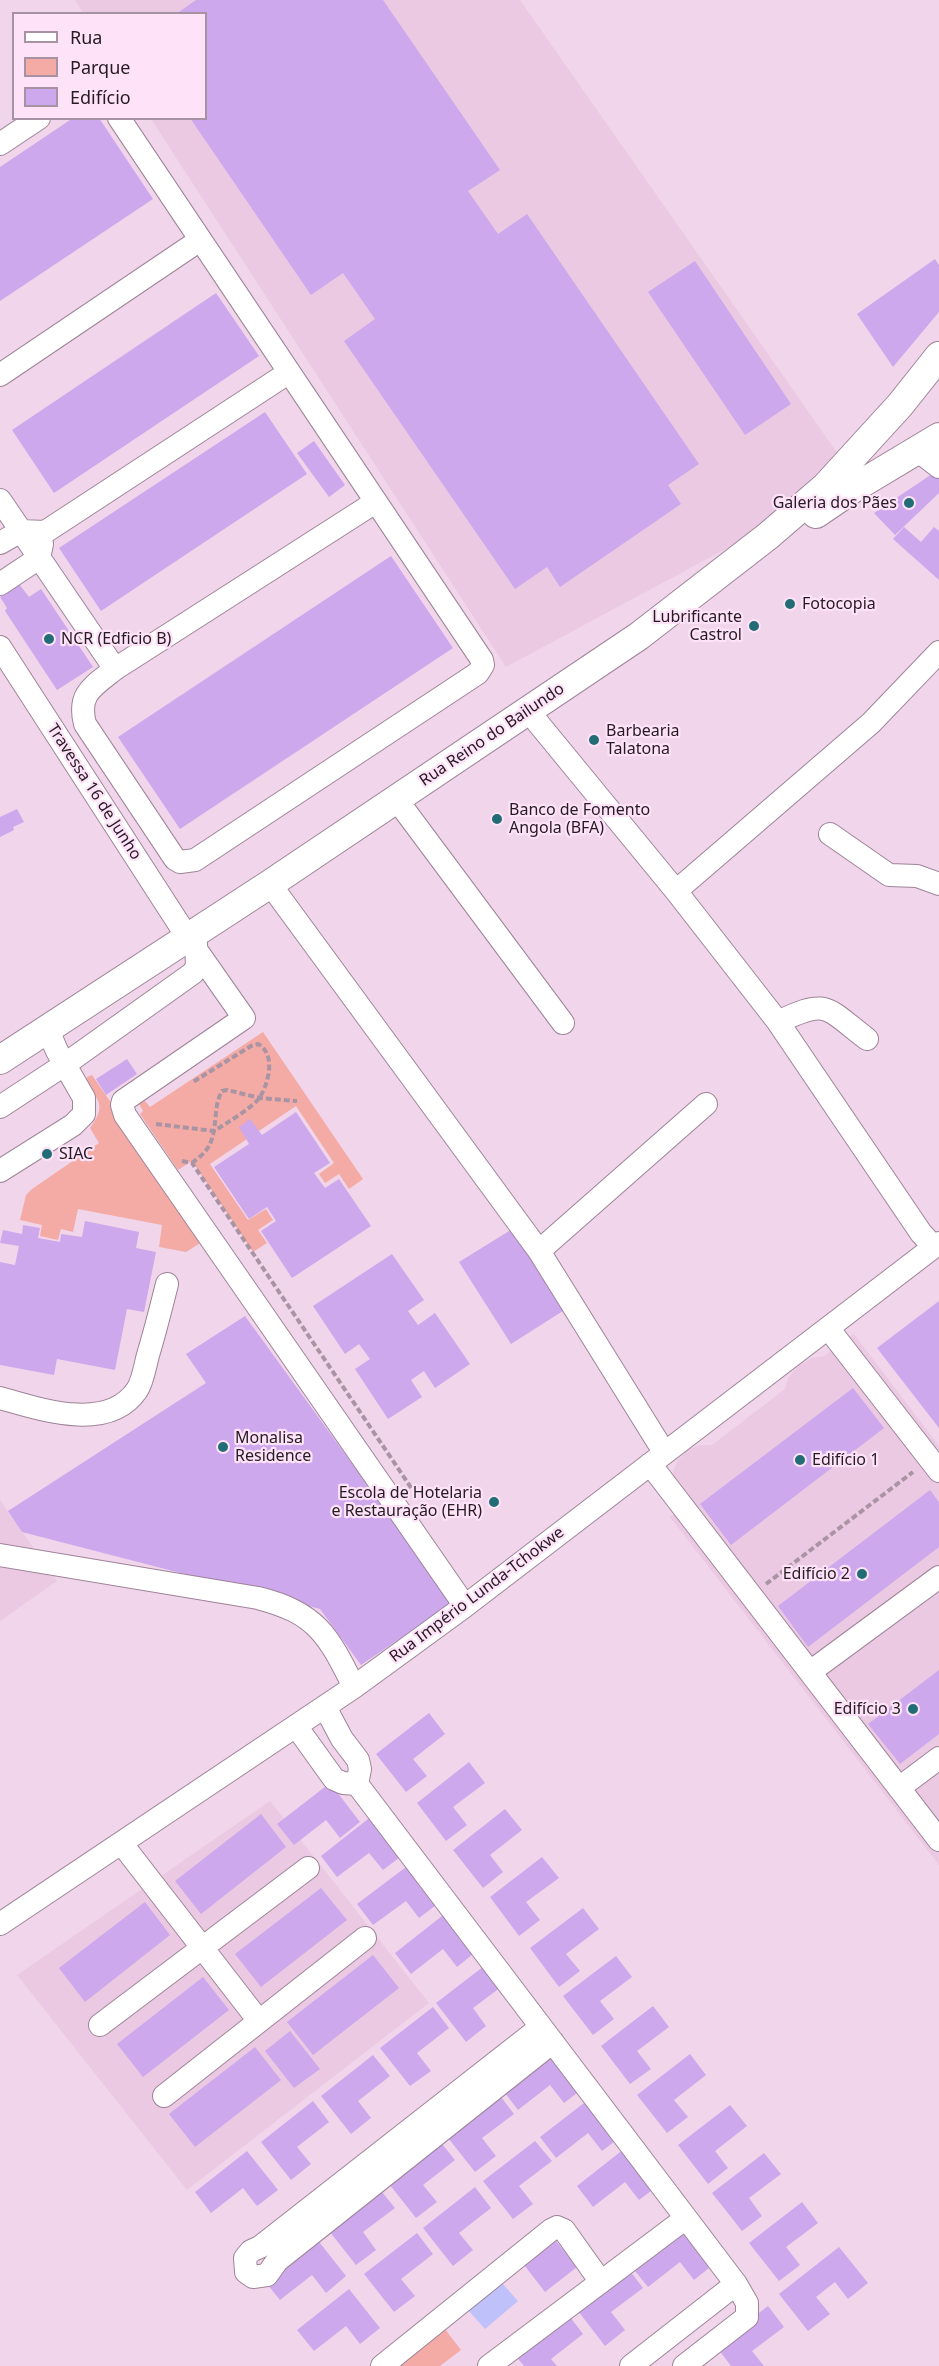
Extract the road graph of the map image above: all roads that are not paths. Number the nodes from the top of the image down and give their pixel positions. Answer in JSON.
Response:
{"nodes":[{"id":1,"x":36,"y":120,"type":"edge"},
{"id":2,"x":120,"y":120,"type":"edge"},
{"id":3,"x":0,"y":144,"type":"edge"},
{"id":4,"x":200,"y":240,"type":"junction"},
{"id":5,"x":939,"y":356,"type":"edge"},
{"id":6,"x":288,"y":373,"type":"junction"},
{"id":7,"x":0,"y":375,"type":"edge"},
{"id":8,"x":932,"y":451,"type":"edge"},
{"id":9,"x":0,"y":500,"type":"edge"},
{"id":10,"x":374,"y":503,"type":"junction"},
{"id":11,"x":21,"y":531,"type":"junction"},
{"id":12,"x":45,"y":532,"type":"junction"},
{"id":13,"x":0,"y":543,"type":"edge"},
{"id":14,"x":39,"y":558,"type":"junction"},
{"id":15,"x":0,"y":584,"type":"edge"},
{"id":16,"x":639,"y":636,"type":"junction"},
{"id":17,"x":0,"y":647,"type":"edge"},
{"id":18,"x":939,"y":652,"type":"edge"},
{"id":19,"x":115,"y":669,"type":"junction"},
{"id":20,"x":529,"y":712,"type":"junction"},
{"id":21,"x":397,"y":800,"type":"junction"},
{"id":22,"x":830,"y":834,"type":"dead end"},
{"id":23,"x":270,"y":884,"type":"junction"},
{"id":24,"x":939,"y":884,"type":"edge"},
{"id":25,"x":676,"y":891,"type":"junction"},
{"id":26,"x":196,"y":937,"type":"junction"},
{"id":27,"x":778,"y":1022,"type":"junction"},
{"id":28,"x":563,"y":1023,"type":"dead end"},
{"id":29,"x":47,"y":1028,"type":"junction"},
{"id":30,"x":867,"y":1039,"type":"dead end"},
{"id":31,"x":0,"y":1060,"type":"edge"},
{"id":32,"x":64,"y":1065,"type":"junction"},
{"id":33,"x":706,"y":1104,"type":"dead end"},
{"id":34,"x":0,"y":1107,"type":"edge"},
{"id":35,"x":0,"y":1171,"type":"edge"},
{"id":36,"x":937,"y":1245,"type":"edge"},
{"id":37,"x":539,"y":1251,"type":"junction"},
{"id":38,"x":167,"y":1284,"type":"dead end"},
{"id":39,"x":828,"y":1328,"type":"junction"},
{"id":40,"x":0,"y":1398,"type":"edge"},
{"id":41,"x":657,"y":1458,"type":"junction"},
{"id":42,"x":939,"y":1471,"type":"edge"},
{"id":43,"x":0,"y":1555,"type":"edge"},
{"id":44,"x":939,"y":1577,"type":"edge"},
{"id":45,"x":465,"y":1605,"type":"junction"},
{"id":46,"x":810,"y":1672,"type":"junction"},
{"id":47,"x":354,"y":1687,"type":"junction"},
{"id":48,"x":325,"y":1707,"type":"junction"},
{"id":49,"x":297,"y":1726,"type":"junction"},
{"id":50,"x":939,"y":1758,"type":"edge"},
{"id":51,"x":357,"y":1784,"type":"junction"},
{"id":52,"x":899,"y":1788,"type":"junction"},
{"id":53,"x":939,"y":1840,"type":"edge"},
{"id":54,"x":122,"y":1844,"type":"junction"},
{"id":55,"x":308,"y":1868,"type":"dead end"},
{"id":56,"x":0,"y":1924,"type":"edge"},
{"id":57,"x":365,"y":1938,"type":"dead end"},
{"id":58,"x":202,"y":1948,"type":"junction"},
{"id":59,"x":259,"y":2021,"type":"junction"},
{"id":60,"x":100,"y":2025,"type":"dead end"},
{"id":61,"x":547,"y":2034,"type":"junction"},
{"id":62,"x":164,"y":2096,"type":"dead end"},
{"id":63,"x":686,"y":2218,"type":"junction"},
{"id":64,"x":601,"y":2282,"type":"junction"},
{"id":65,"x":736,"y":2284,"type":"junction"},
{"id":66,"x":382,"y":2366,"type":"edge"},
{"id":67,"x":489,"y":2366,"type":"edge"},
{"id":68,"x":631,"y":2366,"type":"edge"},
{"id":69,"x":684,"y":2366,"type":"edge"}],
"edges":[{"from":1,"to":3,"type":"street"},
{"from":2,"to":4,"type":"street"},
{"from":4,"to":6,"type":"street"},
{"from":4,"to":7,"type":"street"},
{"from":5,"to":16,"type":"main road","name":"Rua Reino do Bailundo"},
{"from":6,"to":10,"type":"street"},
{"from":6,"to":12,"type":"street"},
{"from":8,"to":16,"type":"main road"},
{"from":9,"to":11,"type":"street"},
{"from":10,"to":19,"type":"street"},
{"from":10,"to":19,"type":"street"},
{"from":11,"to":12,"type":"street"},
{"from":11,"to":13,"type":"street"},
{"from":11,"to":14,"type":"street"},
{"from":12,"to":14,"type":"street"},
{"from":14,"to":15,"type":"street"},
{"from":14,"to":19,"type":"street"},
{"from":16,"to":20,"type":"main road","name":"Rua Reino do Bailundo"},
{"from":17,"to":26,"type":"street","name":"Travessa 16 de Junho"},
{"from":18,"to":25,"type":"street"},
{"from":20,"to":21,"type":"main road","name":"Rua Reino do Bailundo"},
{"from":20,"to":25,"type":"street"},
{"from":21,"to":23,"type":"main road","name":"Rua Reino do Bailundo"},
{"from":21,"to":28,"type":"street"},
{"from":22,"to":24,"type":"street"},
{"from":23,"to":26,"type":"main road","name":"Rua Reino do Bailundo"},
{"from":23,"to":37,"type":"street"},
{"from":25,"to":27,"type":"street"},
{"from":26,"to":29,"type":"main road","name":"Rua Reino do Bailundo"},
{"from":26,"to":32,"type":"street"},
{"from":26,"to":45,"type":"street","name":"Travessa 16 de Junho"},
{"from":27,"to":30,"type":"street"},
{"from":27,"to":36,"type":"street"},
{"from":29,"to":31,"type":"main road","name":"Rua Reino do Bailundo"},
{"from":29,"to":32,"type":"street"},
{"from":32,"to":34,"type":"street"},
{"from":32,"to":35,"type":"street"},
{"from":33,"to":37,"type":"street"},
{"from":36,"to":39,"type":"street","name":"Rua Império Lunda-Tchokwe"},
{"from":37,"to":41,"type":"street"},
{"from":38,"to":40,"type":"street"},
{"from":39,"to":41,"type":"street","name":"Rua Império Lunda-Tchokwe"},
{"from":39,"to":42,"type":"street"},
{"from":41,"to":45,"type":"street","name":"Rua Império Lunda-Tchokwe"},
{"from":41,"to":46,"type":"street"},
{"from":43,"to":47,"type":"street"},
{"from":44,"to":46,"type":"street"},
{"from":45,"to":47,"type":"street","name":"Rua Império Lunda-Tchokwe"},
{"from":46,"to":52,"type":"street"},
{"from":47,"to":48,"type":"street","name":"Rua Império Lunda-Tchokwe"},
{"from":48,"to":49,"type":"street","name":"Rua Império Lunda-Tchokwe"},
{"from":48,"to":51,"type":"street"},
{"from":49,"to":51,"type":"street"},
{"from":49,"to":54,"type":"street","name":"Rua Império Lunda-Tchokwe"},
{"from":50,"to":52,"type":"street"},
{"from":51,"to":61,"type":"street"},
{"from":52,"to":53,"type":"street"},
{"from":54,"to":56,"type":"street","name":"Rua Império Lunda-Tchokwe"},
{"from":54,"to":58,"type":"street"},
{"from":55,"to":58,"type":"street"},
{"from":57,"to":59,"type":"street"},
{"from":58,"to":59,"type":"street"},
{"from":58,"to":60,"type":"street"},
{"from":59,"to":62,"type":"street"},
{"from":61,"to":61,"type":"street"},
{"from":61,"to":63,"type":"street"},
{"from":63,"to":64,"type":"street"},
{"from":63,"to":65,"type":"street"},
{"from":64,"to":66,"type":"street"},
{"from":64,"to":67,"type":"street"},
{"from":65,"to":68,"type":"street"},
{"from":65,"to":69,"type":"street"}]}
